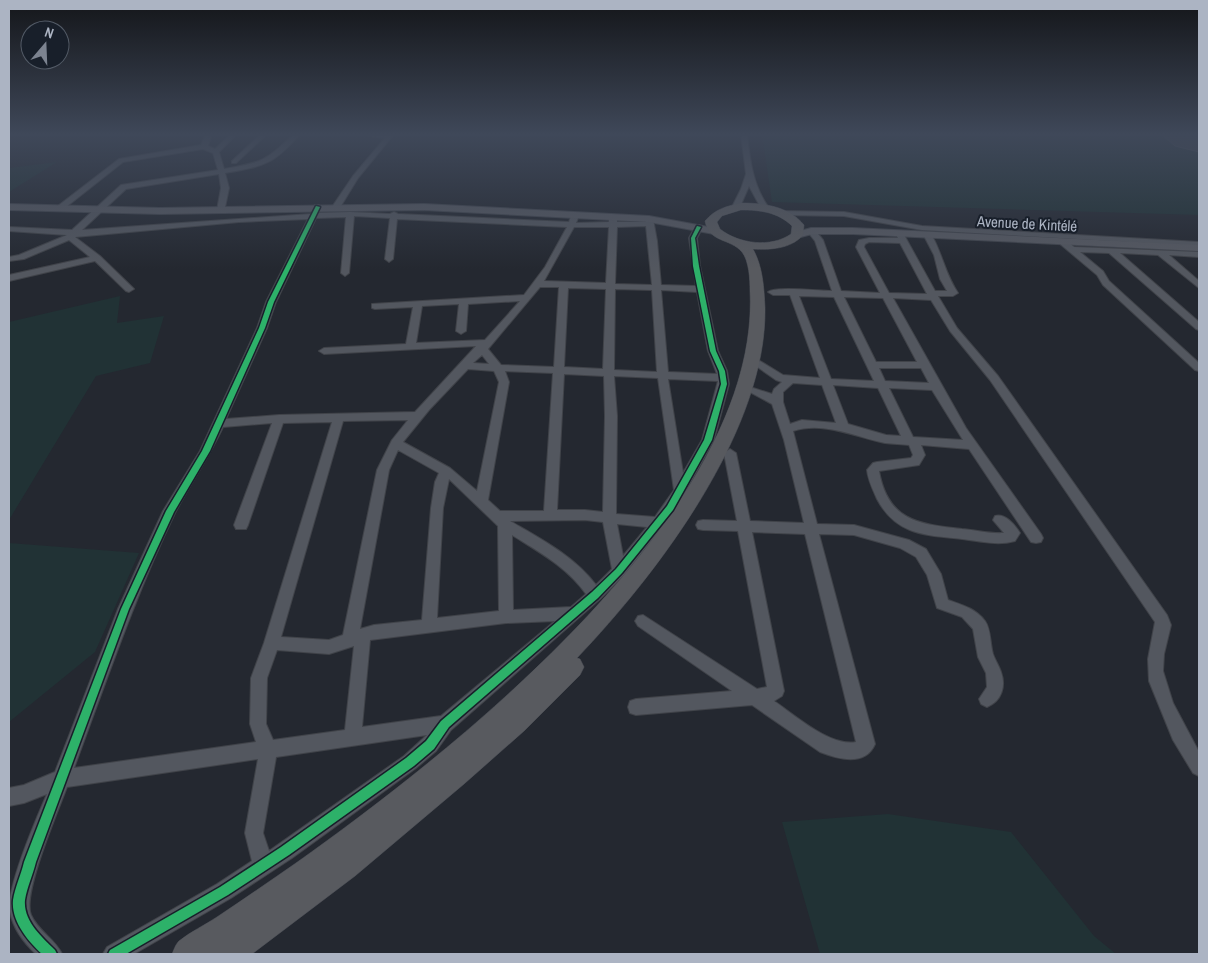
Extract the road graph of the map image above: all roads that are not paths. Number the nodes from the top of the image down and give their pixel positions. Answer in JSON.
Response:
{"nodes":[{"id":1,"x":97,"y":179,"type":"edge"},
{"id":2,"x":176,"y":179,"type":"edge"},
{"id":3,"x":222,"y":179,"type":"edge"},
{"id":4,"x":354,"y":179,"type":"edge"},
{"id":5,"x":748,"y":179,"type":"edge"},
{"id":6,"x":751,"y":179,"type":"edge"},
{"id":7,"x":9,"y":207,"type":"edge"},
{"id":8,"x":336,"y":207,"type":"junction"},
{"id":9,"x":736,"y":208,"type":"junction"},
{"id":10,"x":766,"y":208,"type":"junction"},
{"id":11,"x":58,"y":209,"type":"junction"},
{"id":12,"x":100,"y":210,"type":"junction"},
{"id":13,"x":221,"y":210,"type":"junction"},
{"id":14,"x":316,"y":211,"type":"junction"},
{"id":15,"x":782,"y":213,"type":"junction"},
{"id":16,"x":350,"y":214,"type":"junction"},
{"id":17,"x":394,"y":214,"type":"junction"},
{"id":18,"x":714,"y":216,"type":"junction"},
{"id":19,"x":573,"y":220,"type":"junction"},
{"id":20,"x":612,"y":220,"type":"junction"},
{"id":21,"x":651,"y":221,"type":"junction"},
{"id":22,"x":794,"y":221,"type":"junction"},
{"id":23,"x":699,"y":227,"type":"junction"},
{"id":24,"x":9,"y":229,"type":"edge"},
{"id":25,"x":714,"y":231,"type":"junction"},
{"id":26,"x":811,"y":231,"type":"junction"},
{"id":27,"x":853,"y":231,"type":"junction"},
{"id":28,"x":927,"y":234,"type":"junction"},
{"id":29,"x":72,"y":235,"type":"junction"},
{"id":30,"x":797,"y":235,"type":"junction"},
{"id":31,"x":901,"y":237,"type":"junction"},
{"id":32,"x":1062,"y":241,"type":"junction"},
{"id":33,"x":737,"y":243,"type":"junction"},
{"id":34,"x":1199,"y":244,"type":"edge"},
{"id":35,"x":1199,"y":248,"type":"edge"},
{"id":36,"x":1071,"y":249,"type":"junction"},
{"id":37,"x":1112,"y":250,"type":"junction"},
{"id":38,"x":1160,"y":252,"type":"junction"},
{"id":39,"x":1199,"y":254,"type":"edge"},
{"id":40,"x":770,"y":255,"type":"junction"},
{"id":41,"x":9,"y":258,"type":"edge"},
{"id":42,"x":97,"y":258,"type":"junction"},
{"id":43,"x":389,"y":259,"type":"dead end"},
{"id":44,"x":345,"y":273,"type":"dead end"},
{"id":45,"x":9,"y":278,"type":"edge"},
{"id":46,"x":539,"y":284,"type":"junction"},
{"id":47,"x":564,"y":285,"type":"junction"},
{"id":48,"x":1199,"y":285,"type":"edge"},
{"id":49,"x":609,"y":286,"type":"junction"},
{"id":50,"x":655,"y":288,"type":"junction"},
{"id":51,"x":129,"y":289,"type":"dead end"},
{"id":52,"x":701,"y":289,"type":"junction"},
{"id":53,"x":793,"y":291,"type":"junction"},
{"id":54,"x":773,"y":292,"type":"dead end"},
{"id":55,"x":837,"y":293,"type":"junction"},
{"id":56,"x":886,"y":296,"type":"junction"},
{"id":57,"x":932,"y":296,"type":"junction"},
{"id":58,"x":527,"y":298,"type":"junction"},
{"id":59,"x":464,"y":301,"type":"junction"},
{"id":60,"x":418,"y":304,"type":"junction"},
{"id":61,"x":375,"y":306,"type":"dead end"},
{"id":62,"x":1199,"y":327,"type":"edge"},
{"id":63,"x":460,"y":330,"type":"dead end"},
{"id":64,"x":483,"y":345,"type":"junction"},
{"id":65,"x":410,"y":347,"type":"junction"},
{"id":66,"x":324,"y":351,"type":"dead end"},
{"id":67,"x":760,"y":364,"type":"junction"},
{"id":68,"x":872,"y":365,"type":"junction"},
{"id":69,"x":925,"y":365,"type":"junction"},
{"id":70,"x":463,"y":366,"type":"junction"},
{"id":71,"x":498,"y":368,"type":"junction"},
{"id":72,"x":1199,"y":368,"type":"edge"},
{"id":73,"x":560,"y":372,"type":"junction"},
{"id":74,"x":609,"y":374,"type":"junction"},
{"id":75,"x":663,"y":375,"type":"junction"},
{"id":76,"x":723,"y":378,"type":"junction"},
{"id":77,"x":790,"y":380,"type":"junction"},
{"id":78,"x":827,"y":382,"type":"junction"},
{"id":79,"x":882,"y":385,"type":"junction"},
{"id":80,"x":936,"y":387,"type":"junction"},
{"id":81,"x":753,"y":391,"type":"junction"},
{"id":82,"x":777,"y":402,"type":"junction"},
{"id":83,"x":418,"y":416,"type":"junction"},
{"id":84,"x":339,"y":417,"type":"junction"},
{"id":85,"x":279,"y":419,"type":"junction"},
{"id":86,"x":219,"y":423,"type":"junction"},
{"id":87,"x":843,"y":427,"type":"junction"},
{"id":88,"x":786,"y":429,"type":"junction"},
{"id":89,"x":911,"y":441,"type":"junction"},
{"id":90,"x":396,"y":443,"type":"junction"},
{"id":91,"x":973,"y":446,"type":"junction"},
{"id":92,"x":730,"y":453,"type":"junction"},
{"id":93,"x":446,"y":471,"type":"junction"},
{"id":94,"x":680,"y":491,"type":"junction"},
{"id":95,"x":482,"y":500,"type":"junction"},
{"id":96,"x":550,"y":515,"type":"junction"},
{"id":97,"x":609,"y":519,"type":"junction"},
{"id":98,"x":501,"y":520,"type":"junction"},
{"id":99,"x":1000,"y":520,"type":"dead end"},
{"id":100,"x":659,"y":522,"type":"junction"},
{"id":101,"x":703,"y":524,"type":"dead end"},
{"id":102,"x":241,"y":525,"type":"dead end"},
{"id":103,"x":744,"y":526,"type":"junction"},
{"id":104,"x":810,"y":529,"type":"junction"},
{"id":105,"x":1036,"y":538,"type":"dead end"},
{"id":106,"x":618,"y":570,"type":"junction"},
{"id":107,"x":595,"y":595,"type":"junction"},
{"id":108,"x":574,"y":613,"type":"junction"},
{"id":109,"x":506,"y":618,"type":"junction"},
{"id":110,"x":643,"y":621,"type":"dead end"},
{"id":111,"x":429,"y":626,"type":"junction"},
{"id":112,"x":357,"y":638,"type":"junction"},
{"id":113,"x":272,"y":643,"type":"junction"},
{"id":114,"x":756,"y":697,"type":"junction"},
{"id":115,"x":987,"y":699,"type":"dead end"},
{"id":116,"x":636,"y":706,"type":"dead end"},
{"id":117,"x":445,"y":724,"type":"junction"},
{"id":118,"x":353,"y":736,"type":"junction"},
{"id":119,"x":268,"y":749,"type":"junction"},
{"id":120,"x":1199,"y":766,"type":"edge"},
{"id":121,"x":60,"y":779,"type":"junction"},
{"id":122,"x":9,"y":796,"type":"edge"},
{"id":123,"x":263,"y":865,"type":"junction"},
{"id":124,"x":252,"y":924,"type":"junction"},
{"id":125,"x":51,"y":954,"type":"edge"},
{"id":126,"x":114,"y":954,"type":"edge"},
{"id":127,"x":188,"y":954,"type":"edge"},
{"id":128,"x":224,"y":954,"type":"edge"}],
"edges":[{"from":1,"to":11,"type":"street"},
{"from":2,"to":12,"type":"street"},
{"from":3,"to":13,"type":"street"},
{"from":4,"to":8,"type":"street"},
{"from":5,"to":9,"type":"street"},
{"from":6,"to":10,"type":"street"},
{"from":7,"to":11,"type":"main road"},
{"from":8,"to":14,"type":"main road"},
{"from":8,"to":19,"type":"main road"},
{"from":9,"to":10,"type":"highway"},
{"from":9,"to":18,"type":"highway"},
{"from":10,"to":15,"type":"highway"},
{"from":11,"to":12,"type":"main road"},
{"from":12,"to":13,"type":"main road"},
{"from":12,"to":29,"type":"street"},
{"from":13,"to":14,"type":"main road"},
{"from":14,"to":16,"type":"street"},
{"from":14,"to":29,"type":"street"},
{"from":14,"to":86,"type":"street"},
{"from":15,"to":22,"type":"highway"},
{"from":15,"to":34,"type":"street"},
{"from":16,"to":17,"type":"street"},
{"from":16,"to":44,"type":"street"},
{"from":17,"to":19,"type":"street"},
{"from":17,"to":43,"type":"street"},
{"from":18,"to":21,"type":"main road"},
{"from":18,"to":25,"type":"highway"},
{"from":19,"to":20,"type":"main road"},
{"from":19,"to":46,"type":"street"},
{"from":20,"to":21,"type":"main road"},
{"from":20,"to":49,"type":"street"},
{"from":21,"to":23,"type":"main road"},
{"from":21,"to":50,"type":"street"},
{"from":22,"to":27,"type":"main road","name":"Avenue de Kintélé"},
{"from":22,"to":30,"type":"highway"},
{"from":23,"to":25,"type":"main road"},
{"from":23,"to":52,"type":"street"},
{"from":24,"to":29,"type":"street"},
{"from":25,"to":33,"type":"highway"},
{"from":26,"to":27,"type":"main road","name":"Avenue de Kintélé"},
{"from":26,"to":30,"type":"main road","name":"Avenue de Kintélé"},
{"from":26,"to":55,"type":"street"},
{"from":27,"to":31,"type":"main road","name":"Avenue de Kintélé"},
{"from":28,"to":31,"type":"main road","name":"Avenue de Kintélé"},
{"from":28,"to":32,"type":"main road","name":"Avenue de Kintélé"},
{"from":28,"to":57,"type":"street"},
{"from":29,"to":41,"type":"street"},
{"from":29,"to":42,"type":"street"},
{"from":30,"to":40,"type":"highway"},
{"from":31,"to":56,"type":"street"},
{"from":31,"to":57,"type":"street"},
{"from":32,"to":35,"type":"main road","name":"Avenue de Kintélé"},
{"from":32,"to":36,"type":"street"},
{"from":33,"to":40,"type":"highway"},
{"from":33,"to":124,"type":"highway"},
{"from":36,"to":37,"type":"street"},
{"from":36,"to":72,"type":"street"},
{"from":37,"to":38,"type":"street"},
{"from":37,"to":62,"type":"street"},
{"from":38,"to":39,"type":"street"},
{"from":38,"to":48,"type":"street"},
{"from":40,"to":67,"type":"highway"},
{"from":42,"to":45,"type":"street"},
{"from":42,"to":51,"type":"street"},
{"from":46,"to":47,"type":"street"},
{"from":46,"to":58,"type":"street"},
{"from":47,"to":49,"type":"street"},
{"from":47,"to":73,"type":"street"},
{"from":49,"to":50,"type":"street"},
{"from":49,"to":74,"type":"street"},
{"from":50,"to":52,"type":"street"},
{"from":50,"to":75,"type":"street"},
{"from":52,"to":76,"type":"street"},
{"from":53,"to":54,"type":"street"},
{"from":53,"to":55,"type":"street"},
{"from":53,"to":78,"type":"street"},
{"from":55,"to":56,"type":"street"},
{"from":55,"to":68,"type":"street"},
{"from":56,"to":57,"type":"street"},
{"from":56,"to":69,"type":"street"},
{"from":57,"to":120,"type":"street"},
{"from":58,"to":59,"type":"street"},
{"from":58,"to":64,"type":"street"},
{"from":59,"to":60,"type":"street"},
{"from":59,"to":63,"type":"street"},
{"from":60,"to":61,"type":"street"},
{"from":60,"to":65,"type":"street"},
{"from":64,"to":65,"type":"street"},
{"from":64,"to":70,"type":"street"},
{"from":64,"to":71,"type":"street"},
{"from":65,"to":66,"type":"street"},
{"from":67,"to":77,"type":"street"},
{"from":67,"to":81,"type":"highway"},
{"from":68,"to":69,"type":"street"},
{"from":68,"to":79,"type":"street"},
{"from":69,"to":80,"type":"street"},
{"from":70,"to":71,"type":"street"},
{"from":70,"to":83,"type":"street"},
{"from":71,"to":73,"type":"street"},
{"from":71,"to":95,"type":"street"},
{"from":73,"to":74,"type":"street"},
{"from":73,"to":96,"type":"street"},
{"from":74,"to":75,"type":"street"},
{"from":74,"to":97,"type":"street"},
{"from":75,"to":76,"type":"street"},
{"from":75,"to":94,"type":"street"},
{"from":76,"to":94,"type":"street"},
{"from":77,"to":78,"type":"street"},
{"from":77,"to":82,"type":"street"},
{"from":78,"to":79,"type":"street"},
{"from":78,"to":87,"type":"street"},
{"from":79,"to":80,"type":"street"},
{"from":79,"to":89,"type":"street"},
{"from":80,"to":91,"type":"street"},
{"from":81,"to":82,"type":"street"},
{"from":81,"to":92,"type":"highway"},
{"from":82,"to":88,"type":"street"},
{"from":83,"to":84,"type":"street"},
{"from":83,"to":90,"type":"street"},
{"from":84,"to":85,"type":"street"},
{"from":84,"to":113,"type":"street"},
{"from":85,"to":86,"type":"street"},
{"from":85,"to":102,"type":"street"},
{"from":86,"to":121,"type":"street"},
{"from":87,"to":88,"type":"street"},
{"from":87,"to":89,"type":"street"},
{"from":88,"to":104,"type":"street"},
{"from":89,"to":91,"type":"street"},
{"from":89,"to":99,"type":"street"},
{"from":90,"to":93,"type":"street"},
{"from":90,"to":112,"type":"street"},
{"from":91,"to":105,"type":"street"},
{"from":92,"to":103,"type":"street"},
{"from":92,"to":124,"type":"highway"},
{"from":93,"to":95,"type":"street"},
{"from":93,"to":111,"type":"street"},
{"from":94,"to":100,"type":"street"},
{"from":95,"to":98,"type":"street"},
{"from":96,"to":97,"type":"street"},
{"from":96,"to":98,"type":"street"},
{"from":97,"to":100,"type":"street"},
{"from":97,"to":106,"type":"street"},
{"from":98,"to":107,"type":"street"},
{"from":98,"to":109,"type":"street"},
{"from":100,"to":106,"type":"street"},
{"from":101,"to":103,"type":"street"},
{"from":103,"to":104,"type":"street"},
{"from":103,"to":114,"type":"street"},
{"from":104,"to":114,"type":"street"},
{"from":104,"to":115,"type":"street"},
{"from":106,"to":107,"type":"street"},
{"from":107,"to":108,"type":"street"},
{"from":108,"to":109,"type":"street"},
{"from":108,"to":117,"type":"street"},
{"from":109,"to":111,"type":"street"},
{"from":110,"to":114,"type":"street"},
{"from":111,"to":112,"type":"street"},
{"from":112,"to":113,"type":"street"},
{"from":112,"to":118,"type":"street"},
{"from":113,"to":119,"type":"street"},
{"from":114,"to":116,"type":"street"},
{"from":117,"to":118,"type":"street"},
{"from":117,"to":123,"type":"street"},
{"from":118,"to":119,"type":"street"},
{"from":119,"to":121,"type":"street"},
{"from":119,"to":123,"type":"street"},
{"from":121,"to":122,"type":"street"},
{"from":121,"to":125,"type":"street"},
{"from":123,"to":126,"type":"street"},
{"from":124,"to":127,"type":"highway"},
{"from":124,"to":128,"type":"highway"}]}
